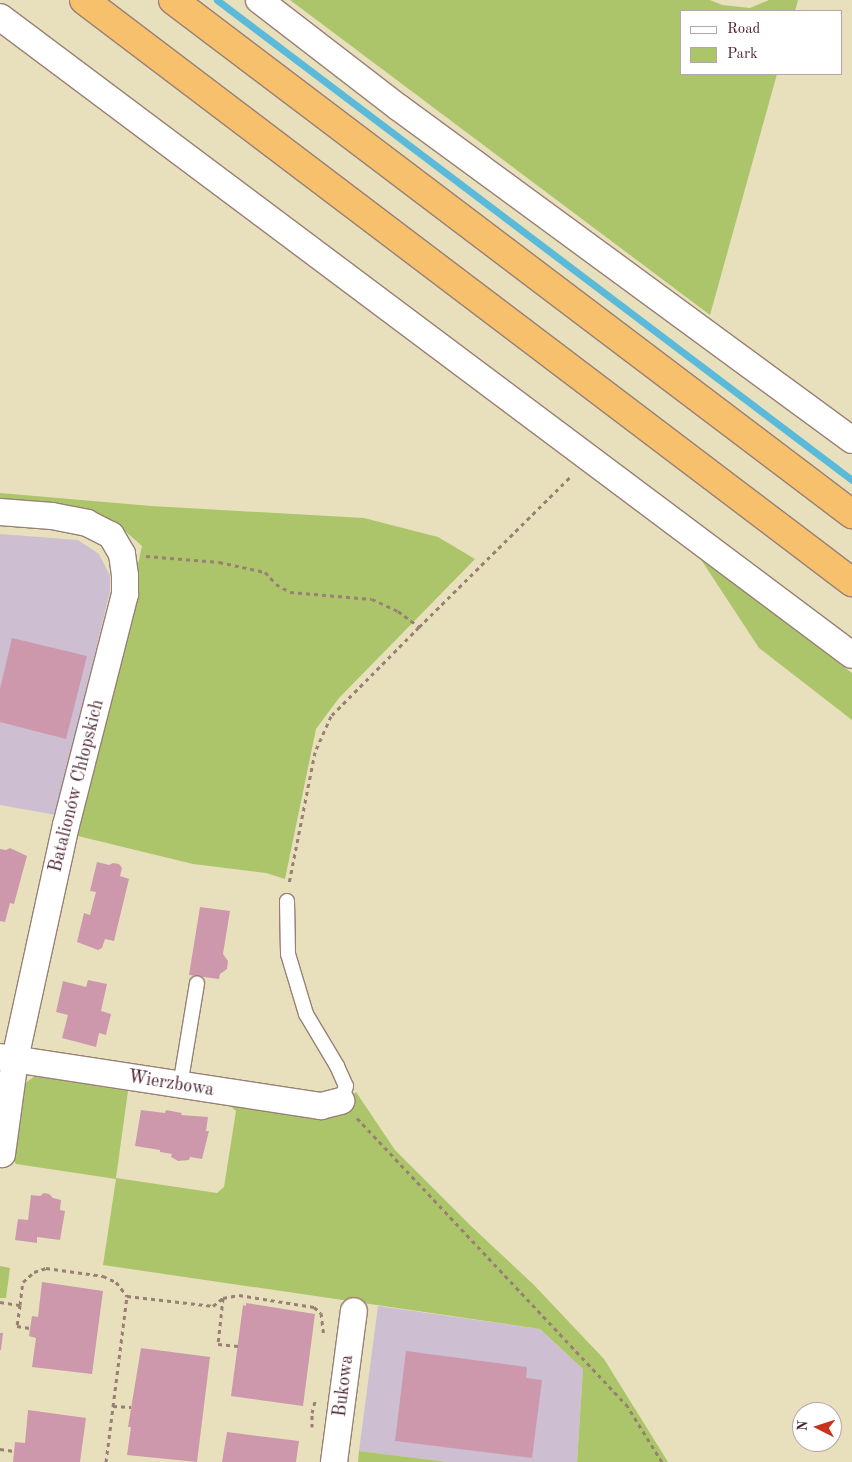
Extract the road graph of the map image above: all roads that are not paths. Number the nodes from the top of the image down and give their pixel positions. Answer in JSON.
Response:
{"nodes":[{"id":1,"x":84,"y":0,"type":"edge"},
{"id":2,"x":173,"y":0,"type":"edge"},
{"id":3,"x":259,"y":0,"type":"edge"},
{"id":4,"x":0,"y":17,"type":"edge"},
{"id":5,"x":852,"y":440,"type":"edge"},
{"id":6,"x":0,"y":512,"type":"edge"},
{"id":7,"x":852,"y":514,"type":"edge"},
{"id":8,"x":852,"y":582,"type":"edge"},
{"id":9,"x":852,"y":655,"type":"edge"},
{"id":10,"x":286,"y":901,"type":"road end"},
{"id":11,"x":197,"y":983,"type":"dead end"},
{"id":12,"x":7,"y":1058,"type":"edge"},
{"id":13,"x":180,"y":1086,"type":"junction"},
{"id":14,"x":341,"y":1101,"type":"joint"},
{"id":15,"x":2,"y":1154,"type":"dead end"},
{"id":16,"x":354,"y":1311,"type":"dead end"},
{"id":17,"x":334,"y":1462,"type":"edge"}],
"edges":[{"from":1,"to":8,"type":"highway"},
{"from":2,"to":7,"type":"highway"},
{"from":3,"to":5,"type":"street"},
{"from":4,"to":9,"type":"street"},
{"from":6,"to":12,"type":"street","name":"Batalionów Chłopskich"},
{"from":10,"to":14,"type":"lane"},
{"from":11,"to":13,"type":"lane"},
{"from":12,"to":13,"type":"street","name":"Wierzbowa"},
{"from":12,"to":15,"type":"street","name":"Batalionów Chłopskich"},
{"from":13,"to":14,"type":"street","name":"Wierzbowa"},
{"from":16,"to":17,"type":"street","name":"Bukowa"}]}
